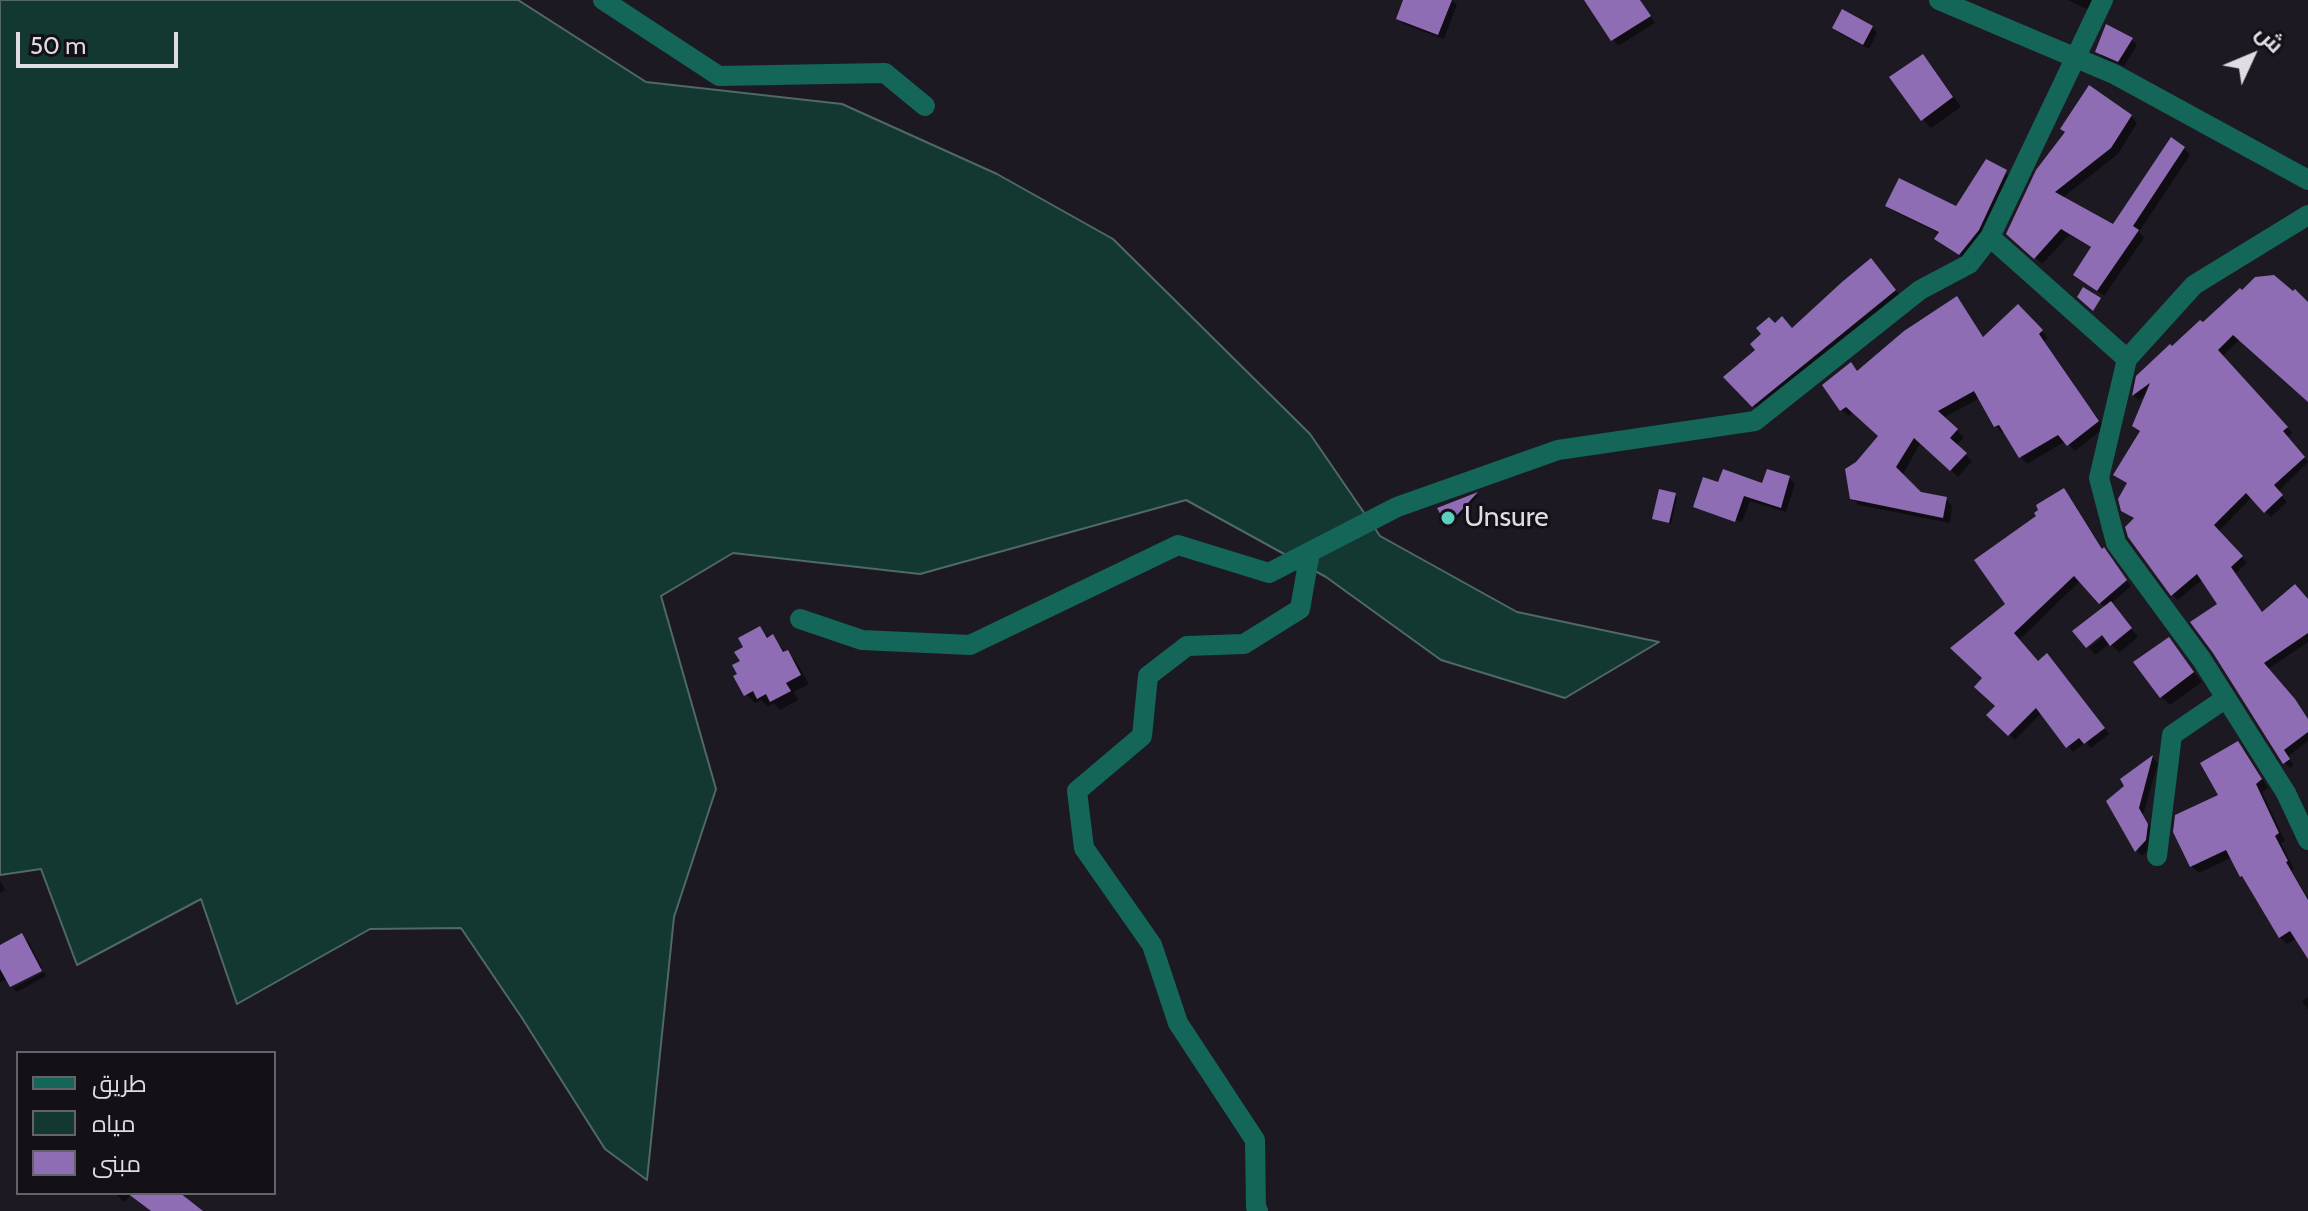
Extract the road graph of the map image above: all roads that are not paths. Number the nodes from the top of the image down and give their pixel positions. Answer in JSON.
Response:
{"nodes":[{"id":1,"x":603,"y":0,"type":"edge"},
{"id":2,"x":1939,"y":0,"type":"edge"},
{"id":3,"x":2103,"y":0,"type":"edge"},
{"id":4,"x":2075,"y":59,"type":"junction"},
{"id":5,"x":925,"y":106,"type":"dead end"},
{"id":6,"x":2308,"y":180,"type":"edge"},
{"id":7,"x":2308,"y":215,"type":"edge"},
{"id":8,"x":1990,"y":237,"type":"junction"},
{"id":9,"x":2127,"y":359,"type":"junction"},
{"id":10,"x":1310,"y":552,"type":"junction"},
{"id":11,"x":800,"y":619,"type":"dead end"},
{"id":12,"x":2226,"y":698,"type":"junction"},
{"id":13,"x":2308,"y":840,"type":"edge"},
{"id":14,"x":2157,"y":856,"type":"dead end"},
{"id":15,"x":1258,"y":1211,"type":"edge"}],
"edges":[{"from":1,"to":5,"type":"street"},
{"from":2,"to":4,"type":"street"},
{"from":3,"to":4,"type":"street"},
{"from":4,"to":6,"type":"street"},
{"from":4,"to":8,"type":"street"},
{"from":7,"to":9,"type":"street"},
{"from":8,"to":9,"type":"street"},
{"from":8,"to":10,"type":"street"},
{"from":9,"to":12,"type":"street"},
{"from":10,"to":11,"type":"street"},
{"from":10,"to":15,"type":"street"},
{"from":12,"to":13,"type":"street"},
{"from":12,"to":14,"type":"street"}]}
